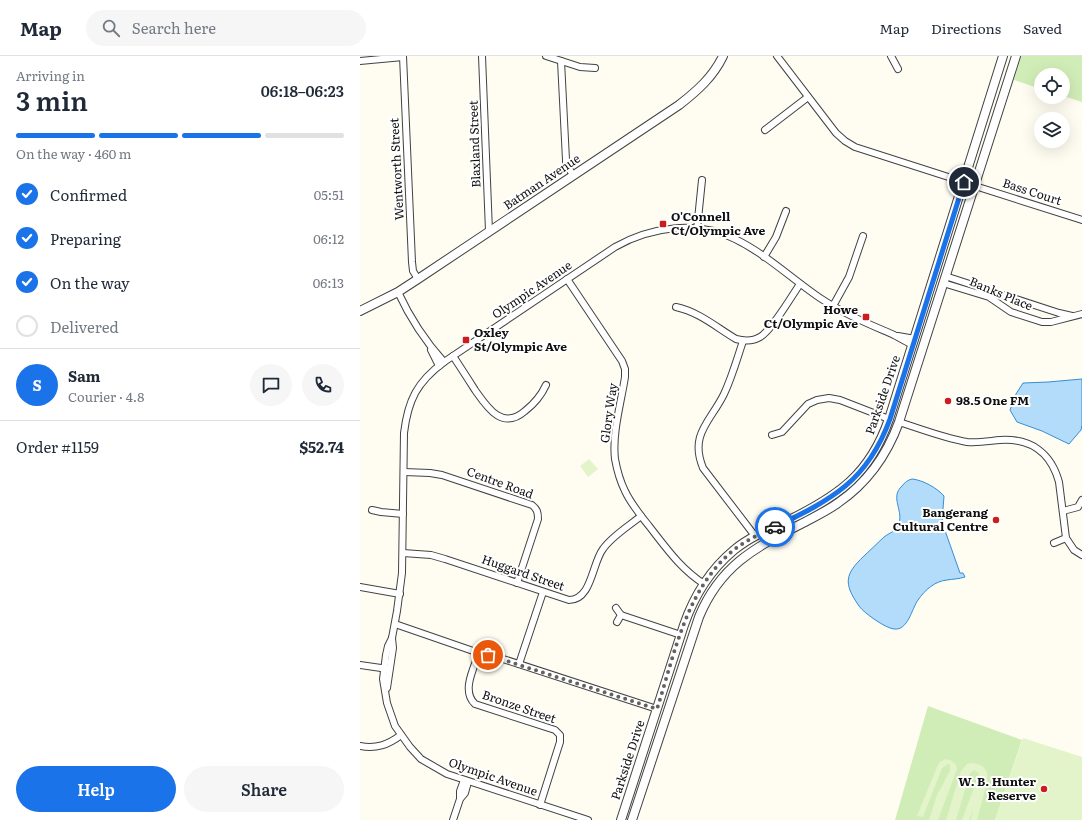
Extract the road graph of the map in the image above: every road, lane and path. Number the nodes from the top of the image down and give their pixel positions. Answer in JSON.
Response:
{"nodes":[{"id":1,"x":403,"y":56,"type":"edge"},
{"id":2,"x":482,"y":56,"type":"edge"},
{"id":3,"x":546,"y":56,"type":"edge"},
{"id":4,"x":723,"y":56,"type":"edge"},
{"id":5,"x":777,"y":56,"type":"edge"},
{"id":6,"x":891,"y":56,"type":"edge"},
{"id":7,"x":1003,"y":56,"type":"edge"},
{"id":8,"x":1016,"y":56,"type":"edge"},
{"id":9,"x":360,"y":61,"type":"edge"},
{"id":10,"x":561,"y":61,"type":"junction"},
{"id":11,"x":595,"y":68,"type":"dead end"},
{"id":12,"x":898,"y":69,"type":"dead end"},
{"id":13,"x":808,"y":97,"type":"junction"},
{"id":14,"x":765,"y":130,"type":"dead end"},
{"id":15,"x":573,"y":176,"type":"junction"},
{"id":16,"x":702,"y":180,"type":"dead end"},
{"id":17,"x":964,"y":182,"type":"junction"},
{"id":18,"x":974,"y":186,"type":"junction"},
{"id":19,"x":786,"y":211,"type":"dead end"},
{"id":20,"x":1082,"y":220,"type":"edge"},
{"id":21,"x":697,"y":229,"type":"junction"},
{"id":22,"x":489,"y":231,"type":"junction"},
{"id":23,"x":863,"y":236,"type":"dead end"},
{"id":24,"x":764,"y":257,"type":"junction"},
{"id":25,"x":934,"y":276,"type":"junction"},
{"id":26,"x":418,"y":279,"type":"junction"},
{"id":27,"x":567,"y":279,"type":"junction"},
{"id":28,"x":944,"y":280,"type":"junction"},
{"id":29,"x":800,"y":284,"type":"junction"},
{"id":30,"x":398,"y":292,"type":"junction"},
{"id":31,"x":983,"y":292,"type":"junction"},
{"id":32,"x":1001,"y":295,"type":"junction"},
{"id":33,"x":998,"y":303,"type":"junction"},
{"id":34,"x":833,"y":306,"type":"junction"},
{"id":35,"x":676,"y":307,"type":"dead end"},
{"id":36,"x":360,"y":311,"type":"edge"},
{"id":37,"x":1082,"y":314,"type":"edge"},
{"id":38,"x":1074,"y":316,"type":"junction"},
{"id":39,"x":743,"y":341,"type":"junction"},
{"id":40,"x":914,"y":342,"type":"junction"},
{"id":41,"x":924,"y":344,"type":"junction"},
{"id":42,"x":453,"y":356,"type":"junction"},
{"id":43,"x":442,"y":364,"type":"junction"},
{"id":44,"x":546,"y":385,"type":"dead end"},
{"id":45,"x":890,"y":419,"type":"junction"},
{"id":46,"x":899,"y":422,"type":"junction"},
{"id":47,"x":772,"y":435,"type":"dead end"},
{"id":48,"x":404,"y":472,"type":"junction"},
{"id":49,"x":1082,"y":500,"type":"edge"},
{"id":50,"x":372,"y":510,"type":"dead end"},
{"id":51,"x":1063,"y":511,"type":"junction"},
{"id":52,"x":403,"y":514,"type":"junction"},
{"id":53,"x":641,"y":516,"type":"junction"},
{"id":54,"x":755,"y":536,"type":"junction"},
{"id":55,"x":1066,"y":538,"type":"junction"},
{"id":56,"x":1054,"y":543,"type":"dead end"},
{"id":57,"x":761,"y":545,"type":"junction"},
{"id":58,"x":403,"y":552,"type":"junction"},
{"id":59,"x":1082,"y":555,"type":"edge"},
{"id":60,"x":517,"y":583,"type":"junction"},
{"id":61,"x":704,"y":584,"type":"junction"},
{"id":62,"x":360,"y":587,"type":"edge"},
{"id":63,"x":713,"y":589,"type":"junction"},
{"id":64,"x":543,"y":592,"type":"junction"},
{"id":65,"x":400,"y":594,"type":"junction"},
{"id":66,"x":616,"y":608,"type":"dead end"},
{"id":67,"x":621,"y":615,"type":"junction"},
{"id":68,"x":617,"y":622,"type":"dead end"},
{"id":69,"x":395,"y":624,"type":"junction"},
{"id":70,"x":681,"y":635,"type":"junction"},
{"id":71,"x":479,"y":653,"type":"junction"},
{"id":72,"x":519,"y":664,"type":"junction"},
{"id":73,"x":360,"y":665,"type":"edge"},
{"id":74,"x":387,"y":669,"type":"junction"},
{"id":75,"x":668,"y":674,"type":"junction"},
{"id":76,"x":678,"y":677,"type":"junction"},
{"id":77,"x":657,"y":709,"type":"junction"},
{"id":78,"x":667,"y":712,"type":"junction"},
{"id":79,"x":401,"y":735,"type":"junction"},
{"id":80,"x":360,"y":746,"type":"edge"},
{"id":81,"x":466,"y":781,"type":"junction"},
{"id":82,"x":540,"y":805,"type":"junction"},
{"id":83,"x":453,"y":820,"type":"edge"},
{"id":84,"x":588,"y":820,"type":"edge"},
{"id":85,"x":621,"y":820,"type":"edge"},
{"id":86,"x":632,"y":820,"type":"edge"}],
"edges":[{"from":1,"to":9,"type":"street"},
{"from":1,"to":26,"type":"street","name":"Wentworth Street"},
{"from":2,"to":22,"type":"street","name":"Blaxland Street"},
{"from":3,"to":10,"type":"street"},
{"from":4,"to":15,"type":"street","name":"Batman Avenue"},
{"from":5,"to":13,"type":"street"},
{"from":6,"to":12,"type":"street"},
{"from":7,"to":17,"type":"street","name":"Parkside Drive"},
{"from":8,"to":18,"type":"street","name":"Parkside Drive"},
{"from":10,"to":11,"type":"street"},
{"from":10,"to":15,"type":"street"},
{"from":13,"to":14,"type":"street"},
{"from":13,"to":17,"type":"street"},
{"from":15,"to":22,"type":"street","name":"Batman Avenue"},
{"from":16,"to":21,"type":"street"},
{"from":17,"to":18,"type":"street"},
{"from":17,"to":25,"type":"street","name":"Parkside Drive"},
{"from":18,"to":20,"type":"street","name":"Bass Court"},
{"from":18,"to":28,"type":"street","name":"Parkside Drive"},
{"from":19,"to":24,"type":"street"},
{"from":21,"to":24,"type":"street","name":"Olympic Avenue"},
{"from":21,"to":27,"type":"street","name":"Olympic Avenue"},
{"from":22,"to":26,"type":"street","name":"Batman Avenue"},
{"from":23,"to":34,"type":"street"},
{"from":24,"to":29,"type":"street","name":"Olympic Avenue"},
{"from":25,"to":28,"type":"street"},
{"from":25,"to":40,"type":"street","name":"Parkside Drive"},
{"from":26,"to":30,"type":"street","name":"Batman Avenue"},
{"from":27,"to":42,"type":"street","name":"Olympic Avenue"},
{"from":27,"to":53,"type":"street","name":"Glory Way"},
{"from":28,"to":31,"type":"street","name":"Banks Place"},
{"from":28,"to":41,"type":"street","name":"Parkside Drive"},
{"from":29,"to":34,"type":"street","name":"Olympic Avenue"},
{"from":29,"to":39,"type":"street"},
{"from":30,"to":36,"type":"street","name":"Batman Avenue"},
{"from":30,"to":43,"type":"street"},
{"from":31,"to":32,"type":"street","name":"Banks Place"},
{"from":31,"to":33,"type":"street","name":"Banks Place"},
{"from":32,"to":33,"type":"street"},
{"from":32,"to":38,"type":"street","name":"Banks Place"},
{"from":33,"to":38,"type":"street","name":"Banks Place"},
{"from":34,"to":40,"type":"street","name":"Olympic Avenue"},
{"from":35,"to":39,"type":"street"},
{"from":37,"to":38,"type":"street","name":"Banks Place"},
{"from":39,"to":54,"type":"street"},
{"from":40,"to":41,"type":"street"},
{"from":40,"to":45,"type":"street","name":"Parkside Drive"},
{"from":41,"to":46,"type":"street","name":"Parkside Drive"},
{"from":42,"to":43,"type":"street","name":"Olympic Avenue"},
{"from":42,"to":44,"type":"street"},
{"from":43,"to":48,"type":"street","name":"Olympic Avenue"},
{"from":45,"to":46,"type":"street"},
{"from":45,"to":47,"type":"street"},
{"from":45,"to":54,"type":"street","name":"Parkside Drive"},
{"from":46,"to":51,"type":"street"},
{"from":46,"to":57,"type":"street","name":"Parkside Drive"},
{"from":48,"to":52,"type":"street","name":"Olympic Avenue"},
{"from":48,"to":60,"type":"street","name":"Centre Road"},
{"from":49,"to":51,"type":"street"},
{"from":50,"to":52,"type":"street"},
{"from":51,"to":55,"type":"street"},
{"from":52,"to":58,"type":"street","name":"Olympic Avenue"},
{"from":53,"to":61,"type":"street","name":"Glory Way"},
{"from":53,"to":64,"type":"street","name":"Huggard Street"},
{"from":54,"to":57,"type":"street"},
{"from":54,"to":61,"type":"street","name":"Parkside Drive"},
{"from":55,"to":56,"type":"street"},
{"from":55,"to":59,"type":"street"},
{"from":57,"to":63,"type":"street","name":"Parkside Drive"},
{"from":58,"to":60,"type":"street","name":"Huggard Street"},
{"from":58,"to":65,"type":"street","name":"Olympic Avenue"},
{"from":60,"to":64,"type":"street","name":"Huggard Street"},
{"from":61,"to":63,"type":"street"},
{"from":61,"to":70,"type":"street","name":"Parkside Drive"},
{"from":62,"to":65,"type":"street"},
{"from":63,"to":76,"type":"street","name":"Parkside Drive"},
{"from":64,"to":72,"type":"street"},
{"from":65,"to":69,"type":"street","name":"Olympic Avenue"},
{"from":66,"to":67,"type":"street"},
{"from":67,"to":68,"type":"street"},
{"from":67,"to":70,"type":"street"},
{"from":69,"to":71,"type":"street"},
{"from":69,"to":74,"type":"street","name":"Olympic Avenue"},
{"from":70,"to":75,"type":"street","name":"Parkside Drive"},
{"from":71,"to":72,"type":"street"},
{"from":71,"to":82,"type":"street","name":"Bronze Street"},
{"from":72,"to":77,"type":"street"},
{"from":73,"to":74,"type":"street"},
{"from":74,"to":79,"type":"street","name":"Olympic Avenue"},
{"from":75,"to":76,"type":"street"},
{"from":75,"to":77,"type":"street","name":"Parkside Drive"},
{"from":76,"to":78,"type":"street","name":"Parkside Drive"},
{"from":77,"to":78,"type":"street"},
{"from":77,"to":85,"type":"street","name":"Parkside Drive"},
{"from":78,"to":86,"type":"street","name":"Parkside Drive"},
{"from":79,"to":80,"type":"street"},
{"from":79,"to":81,"type":"street","name":"Olympic Avenue"},
{"from":81,"to":82,"type":"street","name":"Olympic Avenue"},
{"from":81,"to":83,"type":"street"},
{"from":82,"to":84,"type":"street","name":"Olympic Avenue"}]}
